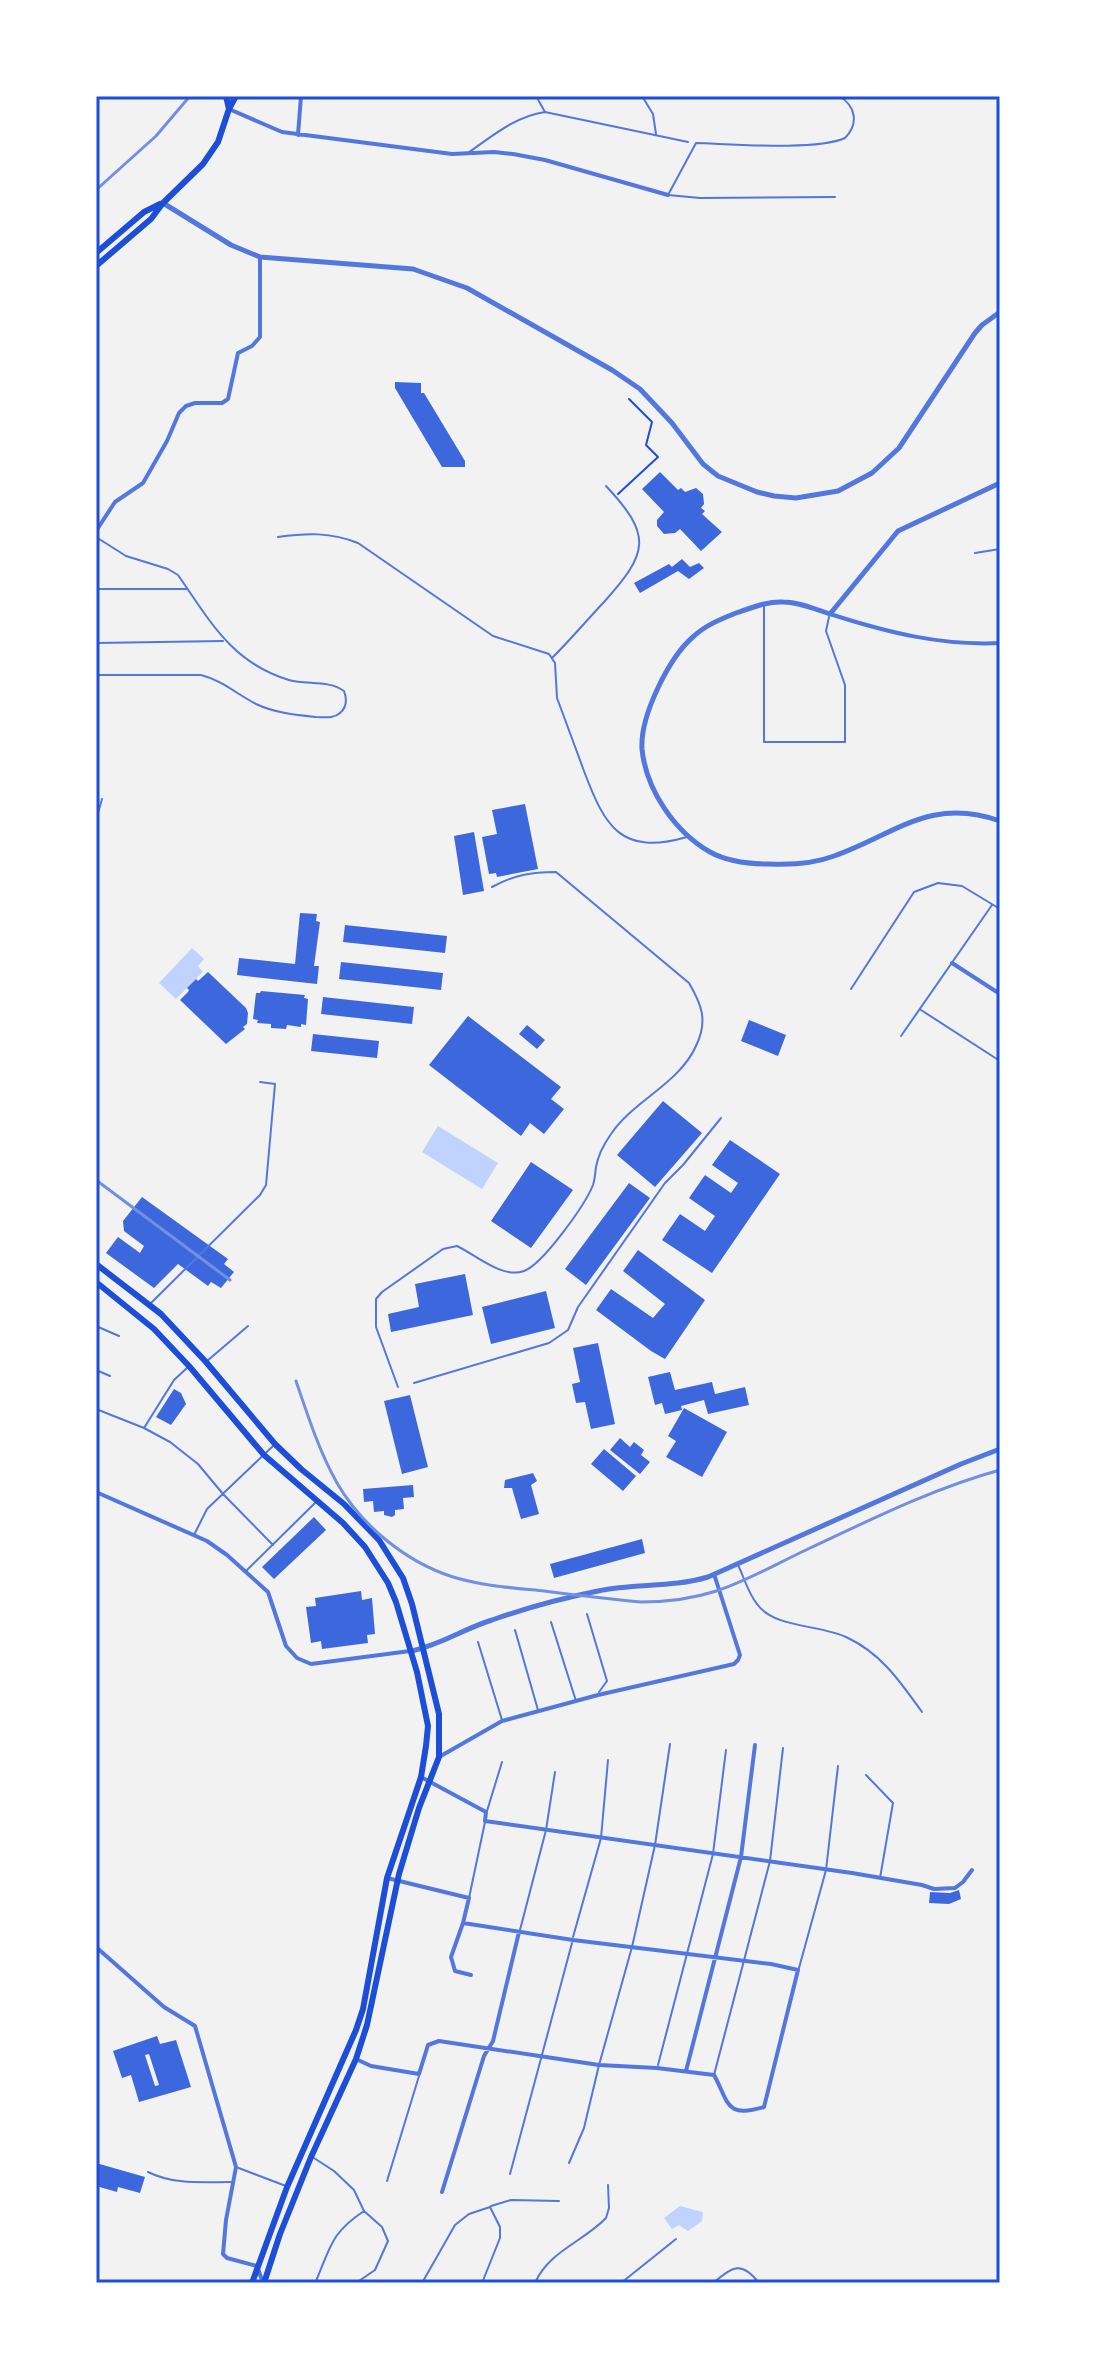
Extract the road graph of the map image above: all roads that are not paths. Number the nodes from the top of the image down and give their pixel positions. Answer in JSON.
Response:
{"nodes":[{"id":1,"x":226,"y":96,"type":"edge"},
{"id":2,"x":236,"y":96,"type":"edge"},
{"id":3,"x":301,"y":96,"type":"edge"},
{"id":4,"x":536,"y":96,"type":"edge"},
{"id":5,"x":642,"y":96,"type":"edge"},
{"id":6,"x":839,"y":96,"type":"edge"},
{"id":7,"x":229,"y":109,"type":"junction"},
{"id":8,"x":545,"y":112,"type":"junction"},
{"id":9,"x":298,"y":135,"type":"junction"},
{"id":10,"x":657,"y":135,"type":"junction"},
{"id":11,"x":688,"y":142,"type":"dead end"},
{"id":12,"x":466,"y":154,"type":"junction"},
{"id":13,"x":668,"y":195,"type":"junction"},
{"id":14,"x":835,"y":197,"type":"dead end"},
{"id":15,"x":163,"y":203,"type":"junction"},
{"id":16,"x":96,"y":253,"type":"edge"},
{"id":17,"x":260,"y":257,"type":"junction"},
{"id":18,"x":96,"y":266,"type":"edge"},
{"id":19,"x":1000,"y":312,"type":"edge"},
{"id":20,"x":1000,"y":483,"type":"edge"},
{"id":21,"x":606,"y":486,"type":"dead end"},
{"id":22,"x":96,"y":534,"type":"edge"},
{"id":23,"x":278,"y":537,"type":"dead end"},
{"id":24,"x":1000,"y":549,"type":"edge"},
{"id":25,"x":975,"y":553,"type":"dead end"},
{"id":26,"x":96,"y":589,"type":"edge"},
{"id":27,"x":188,"y":589,"type":"junction"},
{"id":28,"x":764,"y":605,"type":"junction"},
{"id":29,"x":830,"y":614,"type":"junction"},
{"id":30,"x":224,"y":641,"type":"junction"},
{"id":31,"x":96,"y":643,"type":"edge"},
{"id":32,"x":1000,"y":643,"type":"edge"},
{"id":33,"x":553,"y":658,"type":"junction"},
{"id":34,"x":96,"y":675,"type":"edge"},
{"id":35,"x":102,"y":799,"type":"dead end"},
{"id":36,"x":96,"y":820,"type":"edge"},
{"id":37,"x":1000,"y":821,"type":"edge"},
{"id":38,"x":688,"y":836,"type":"junction"},
{"id":39,"x":492,"y":887,"type":"dead end"},
{"id":40,"x":992,"y":904,"type":"junction"},
{"id":41,"x":1000,"y":909,"type":"edge"},
{"id":42,"x":952,"y":963,"type":"junction"},
{"id":43,"x":851,"y":989,"type":"dead end"},
{"id":44,"x":1000,"y":994,"type":"edge"},
{"id":45,"x":920,"y":1009,"type":"junction"},
{"id":46,"x":901,"y":1036,"type":"dead end"},
{"id":47,"x":1000,"y":1061,"type":"edge"},
{"id":48,"x":260,"y":1082,"type":"dead end"},
{"id":49,"x":721,"y":1118,"type":"dead end"},
{"id":50,"x":96,"y":1264,"type":"edge"},
{"id":51,"x":96,"y":1282,"type":"edge"},
{"id":52,"x":149,"y":1305,"type":"junction"},
{"id":53,"x":96,"y":1326,"type":"edge"},
{"id":54,"x":248,"y":1326,"type":"dead end"},
{"id":55,"x":119,"y":1336,"type":"dead end"},
{"id":56,"x":206,"y":1362,"type":"junction"},
{"id":57,"x":189,"y":1366,"type":"junction"},
{"id":58,"x":96,"y":1370,"type":"edge"},
{"id":59,"x":110,"y":1376,"type":"dead end"},
{"id":60,"x":414,"y":1383,"type":"dead end"},
{"id":61,"x":398,"y":1387,"type":"dead end"},
{"id":62,"x":96,"y":1409,"type":"edge"},
{"id":63,"x":144,"y":1428,"type":"junction"},
{"id":64,"x":275,"y":1444,"type":"junction"},
{"id":65,"x":1000,"y":1449,"type":"edge"},
{"id":66,"x":264,"y":1455,"type":"junction"},
{"id":67,"x":96,"y":1492,"type":"edge"},
{"id":68,"x":223,"y":1494,"type":"junction"},
{"id":69,"x":317,"y":1501,"type":"junction"},
{"id":70,"x":194,"y":1535,"type":"junction"},
{"id":71,"x":273,"y":1545,"type":"junction"},
{"id":72,"x":737,"y":1564,"type":"junction"},
{"id":73,"x":246,"y":1571,"type":"junction"},
{"id":74,"x":714,"y":1574,"type":"junction"},
{"id":75,"x":587,"y":1614,"type":"dead end"},
{"id":76,"x":551,"y":1622,"type":"dead end"},
{"id":77,"x":515,"y":1630,"type":"dead end"},
{"id":78,"x":478,"y":1642,"type":"dead end"},
{"id":79,"x":423,"y":1648,"type":"junction"},
{"id":80,"x":412,"y":1651,"type":"junction"},
{"id":81,"x":598,"y":1695,"type":"junction"},
{"id":82,"x":577,"y":1702,"type":"junction"},
{"id":83,"x":539,"y":1711,"type":"junction"},
{"id":84,"x":922,"y":1712,"type":"dead end"},
{"id":85,"x":502,"y":1721,"type":"junction"},
{"id":86,"x":670,"y":1744,"type":"dead end"},
{"id":87,"x":755,"y":1745,"type":"dead end"},
{"id":88,"x":783,"y":1748,"type":"dead end"},
{"id":89,"x":726,"y":1750,"type":"dead end"},
{"id":90,"x":439,"y":1757,"type":"junction"},
{"id":91,"x":608,"y":1760,"type":"dead end"},
{"id":92,"x":502,"y":1762,"type":"dead end"},
{"id":93,"x":838,"y":1766,"type":"dead end"},
{"id":94,"x":555,"y":1772,"type":"dead end"},
{"id":95,"x":866,"y":1775,"type":"dead end"},
{"id":96,"x":421,"y":1777,"type":"junction"},
{"id":97,"x":430,"y":1781,"type":"junction"},
{"id":98,"x":486,"y":1812,"type":"junction"},
{"id":99,"x":485,"y":1821,"type":"junction"},
{"id":100,"x":546,"y":1830,"type":"junction"},
{"id":101,"x":601,"y":1838,"type":"junction"},
{"id":102,"x":655,"y":1845,"type":"junction"},
{"id":103,"x":713,"y":1854,"type":"junction"},
{"id":104,"x":741,"y":1857,"type":"junction"},
{"id":105,"x":770,"y":1861,"type":"junction"},
{"id":106,"x":826,"y":1870,"type":"junction"},
{"id":107,"x":972,"y":1870,"type":"dead end"},
{"id":108,"x":387,"y":1878,"type":"junction"},
{"id":109,"x":880,"y":1878,"type":"junction"},
{"id":110,"x":398,"y":1881,"type":"junction"},
{"id":111,"x":469,"y":1898,"type":"junction"},
{"id":112,"x":463,"y":1923,"type":"junction"},
{"id":113,"x":519,"y":1932,"type":"junction"},
{"id":114,"x":573,"y":1940,"type":"junction"},
{"id":115,"x":96,"y":1947,"type":"edge"},
{"id":116,"x":632,"y":1947,"type":"junction"},
{"id":117,"x":687,"y":1954,"type":"junction"},
{"id":118,"x":715,"y":1957,"type":"junction"},
{"id":119,"x":744,"y":1961,"type":"junction"},
{"id":120,"x":798,"y":1970,"type":"junction"},
{"id":121,"x":471,"y":1975,"type":"dead end"},
{"id":122,"x":488,"y":2048,"type":"junction"},
{"id":123,"x":543,"y":2056,"type":"junction"},
{"id":124,"x":356,"y":2059,"type":"junction"},
{"id":125,"x":599,"y":2065,"type":"junction"},
{"id":126,"x":657,"y":2068,"type":"junction"},
{"id":127,"x":686,"y":2071,"type":"junction"},
{"id":128,"x":419,"y":2074,"type":"junction"},
{"id":129,"x":714,"y":2075,"type":"junction"},
{"id":130,"x":302,"y":2154,"type":"junction"},
{"id":131,"x":311,"y":2157,"type":"junction"},
{"id":132,"x":569,"y":2163,"type":"dead end"},
{"id":133,"x":236,"y":2167,"type":"junction"},
{"id":134,"x":148,"y":2172,"type":"dead end"},
{"id":135,"x":510,"y":2174,"type":"dead end"},
{"id":136,"x":387,"y":2181,"type":"dead end"},
{"id":137,"x":232,"y":2182,"type":"junction"},
{"id":138,"x":608,"y":2185,"type":"dead end"},
{"id":139,"x":287,"y":2187,"type":"junction"},
{"id":140,"x":442,"y":2192,"type":"dead end"},
{"id":141,"x":559,"y":2201,"type":"dead end"},
{"id":142,"x":490,"y":2207,"type":"junction"},
{"id":143,"x":364,"y":2211,"type":"junction"},
{"id":144,"x":676,"y":2239,"type":"dead end"},
{"id":145,"x":257,"y":2266,"type":"junction"},
{"id":146,"x":252,"y":2283,"type":"edge"},
{"id":147,"x":263,"y":2283,"type":"edge"},
{"id":148,"x":318,"y":2283,"type":"edge"},
{"id":149,"x":356,"y":2283,"type":"edge"},
{"id":150,"x":422,"y":2283,"type":"edge"},
{"id":151,"x":482,"y":2283,"type":"edge"},
{"id":152,"x":535,"y":2283,"type":"edge"},
{"id":153,"x":621,"y":2283,"type":"edge"},
{"id":154,"x":713,"y":2283,"type":"edge"},
{"id":155,"x":759,"y":2283,"type":"edge"}],
"edges":[{"from":1,"to":7,"type":"main road"},
{"from":2,"to":7,"type":"main road"},
{"from":3,"to":9,"type":"street"},
{"from":4,"to":8,"type":"lane"},
{"from":5,"to":10,"type":"lane"},
{"from":6,"to":13,"type":"lane"},
{"from":7,"to":9,"type":"street"},
{"from":7,"to":15,"type":"main road"},
{"from":8,"to":10,"type":"lane"},
{"from":8,"to":12,"type":"lane"},
{"from":9,"to":12,"type":"street"},
{"from":10,"to":11,"type":"lane"},
{"from":12,"to":13,"type":"street"},
{"from":13,"to":14,"type":"lane"},
{"from":15,"to":16,"type":"main road"},
{"from":15,"to":17,"type":"street"},
{"from":15,"to":18,"type":"main road"},
{"from":17,"to":19,"type":"street"},
{"from":17,"to":22,"type":"street"},
{"from":20,"to":29,"type":"street"},
{"from":21,"to":33,"type":"lane"},
{"from":22,"to":27,"type":"lane"},
{"from":23,"to":33,"type":"lane"},
{"from":24,"to":25,"type":"lane"},
{"from":26,"to":27,"type":"lane"},
{"from":27,"to":30,"type":"lane"},
{"from":28,"to":29,"type":"street"},
{"from":28,"to":29,"type":"lane"},
{"from":28,"to":38,"type":"street"},
{"from":29,"to":32,"type":"street"},
{"from":30,"to":31,"type":"lane"},
{"from":30,"to":34,"type":"lane"},
{"from":33,"to":38,"type":"lane"},
{"from":35,"to":36,"type":"lane"},
{"from":37,"to":38,"type":"street"},
{"from":39,"to":61,"type":"lane"},
{"from":40,"to":41,"type":"lane"},
{"from":40,"to":42,"type":"lane"},
{"from":40,"to":43,"type":"lane"},
{"from":42,"to":44,"type":"street"},
{"from":42,"to":45,"type":"lane"},
{"from":45,"to":46,"type":"lane"},
{"from":45,"to":47,"type":"lane"},
{"from":48,"to":52,"type":"lane"},
{"from":49,"to":60,"type":"lane"},
{"from":50,"to":52,"type":"main road"},
{"from":51,"to":57,"type":"main road"},
{"from":52,"to":56,"type":"main road"},
{"from":53,"to":55,"type":"lane"},
{"from":54,"to":56,"type":"lane"},
{"from":56,"to":64,"type":"main road"},
{"from":57,"to":63,"type":"lane"},
{"from":57,"to":66,"type":"main road"},
{"from":58,"to":59,"type":"lane"},
{"from":62,"to":63,"type":"lane"},
{"from":63,"to":68,"type":"lane"},
{"from":64,"to":66,"type":"lane"},
{"from":64,"to":79,"type":"main road"},
{"from":65,"to":72,"type":"street"},
{"from":66,"to":68,"type":"lane"},
{"from":66,"to":69,"type":"main road"},
{"from":67,"to":70,"type":"street"},
{"from":68,"to":70,"type":"lane"},
{"from":68,"to":71,"type":"lane"},
{"from":69,"to":71,"type":"lane"},
{"from":69,"to":80,"type":"main road"},
{"from":70,"to":73,"type":"street"},
{"from":71,"to":73,"type":"lane"},
{"from":72,"to":74,"type":"street"},
{"from":72,"to":84,"type":"lane"},
{"from":73,"to":80,"type":"street"},
{"from":74,"to":79,"type":"street"},
{"from":74,"to":81,"type":"street"},
{"from":75,"to":81,"type":"lane"},
{"from":76,"to":82,"type":"lane"},
{"from":77,"to":83,"type":"lane"},
{"from":78,"to":85,"type":"lane"},
{"from":79,"to":80,"type":"street"},
{"from":79,"to":90,"type":"main road"},
{"from":80,"to":96,"type":"main road"},
{"from":81,"to":82,"type":"street"},
{"from":82,"to":83,"type":"street"},
{"from":83,"to":85,"type":"street"},
{"from":85,"to":90,"type":"street"},
{"from":86,"to":102,"type":"lane"},
{"from":87,"to":104,"type":"street"},
{"from":88,"to":105,"type":"lane"},
{"from":89,"to":103,"type":"lane"},
{"from":90,"to":97,"type":"main road"},
{"from":91,"to":101,"type":"lane"},
{"from":92,"to":98,"type":"lane"},
{"from":93,"to":106,"type":"lane"},
{"from":94,"to":100,"type":"lane"},
{"from":95,"to":109,"type":"lane"},
{"from":96,"to":97,"type":"street"},
{"from":96,"to":108,"type":"main road"},
{"from":97,"to":98,"type":"street"},
{"from":97,"to":110,"type":"main road"},
{"from":98,"to":99,"type":"street"},
{"from":99,"to":100,"type":"street"},
{"from":99,"to":111,"type":"lane"},
{"from":100,"to":101,"type":"street"},
{"from":100,"to":113,"type":"lane"},
{"from":101,"to":102,"type":"street"},
{"from":101,"to":114,"type":"lane"},
{"from":102,"to":103,"type":"street"},
{"from":102,"to":116,"type":"lane"},
{"from":103,"to":104,"type":"street"},
{"from":103,"to":117,"type":"lane"},
{"from":104,"to":105,"type":"street"},
{"from":104,"to":118,"type":"street"},
{"from":105,"to":106,"type":"street"},
{"from":105,"to":119,"type":"lane"},
{"from":106,"to":109,"type":"street"},
{"from":106,"to":120,"type":"lane"},
{"from":107,"to":109,"type":"street"},
{"from":108,"to":110,"type":"street"},
{"from":108,"to":130,"type":"main road"},
{"from":110,"to":111,"type":"street"},
{"from":110,"to":124,"type":"main road"},
{"from":111,"to":112,"type":"street"},
{"from":112,"to":113,"type":"street"},
{"from":112,"to":121,"type":"street"},
{"from":113,"to":114,"type":"street"},
{"from":113,"to":122,"type":"street"},
{"from":114,"to":116,"type":"street"},
{"from":114,"to":123,"type":"lane"},
{"from":115,"to":133,"type":"street"},
{"from":116,"to":117,"type":"street"},
{"from":116,"to":125,"type":"lane"},
{"from":117,"to":118,"type":"street"},
{"from":117,"to":126,"type":"lane"},
{"from":118,"to":119,"type":"street"},
{"from":118,"to":127,"type":"street"},
{"from":119,"to":120,"type":"street"},
{"from":119,"to":129,"type":"lane"},
{"from":120,"to":129,"type":"street"},
{"from":122,"to":123,"type":"street"},
{"from":122,"to":128,"type":"street"},
{"from":122,"to":140,"type":"street"},
{"from":123,"to":125,"type":"street"},
{"from":123,"to":135,"type":"lane"},
{"from":124,"to":128,"type":"street"},
{"from":124,"to":131,"type":"main road"},
{"from":125,"to":126,"type":"street"},
{"from":125,"to":132,"type":"lane"},
{"from":126,"to":127,"type":"street"},
{"from":127,"to":129,"type":"street"},
{"from":128,"to":136,"type":"lane"},
{"from":130,"to":131,"type":"lane"},
{"from":130,"to":139,"type":"main road"},
{"from":131,"to":143,"type":"lane"},
{"from":131,"to":147,"type":"main road"},
{"from":133,"to":137,"type":"street"},
{"from":133,"to":139,"type":"lane"},
{"from":134,"to":137,"type":"lane"},
{"from":137,"to":145,"type":"street"},
{"from":138,"to":152,"type":"lane"},
{"from":139,"to":145,"type":"main road"},
{"from":141,"to":142,"type":"lane"},
{"from":142,"to":150,"type":"lane"},
{"from":142,"to":151,"type":"lane"},
{"from":143,"to":148,"type":"lane"},
{"from":143,"to":149,"type":"lane"},
{"from":144,"to":153,"type":"lane"},
{"from":145,"to":146,"type":"main road"},
{"from":145,"to":147,"type":"street"},
{"from":154,"to":155,"type":"lane"}]}
